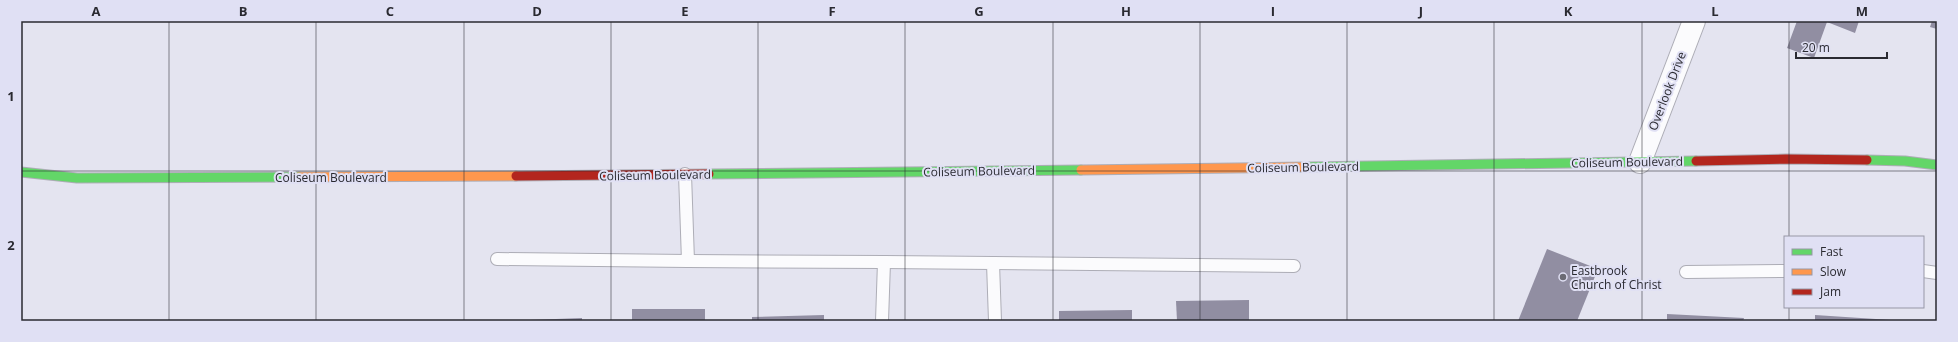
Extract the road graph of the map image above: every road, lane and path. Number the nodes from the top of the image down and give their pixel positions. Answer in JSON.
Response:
{"nodes":[{"id":1,"x":1694,"y":21,"type":"edge"},
{"id":2,"x":1640,"y":162,"type":"junction"},
{"id":3,"x":1937,"y":165,"type":"edge"},
{"id":4,"x":21,"y":172,"type":"edge"},
{"id":5,"x":685,"y":174,"type":"junction"},
{"id":6,"x":497,"y":259,"type":"dead end"},
{"id":7,"x":688,"y":262,"type":"junction"},
{"id":8,"x":884,"y":262,"type":"junction"},
{"id":9,"x":993,"y":263,"type":"junction"},
{"id":10,"x":1294,"y":266,"type":"dead end"},
{"id":11,"x":1924,"y":271,"type":"edge"},
{"id":12,"x":1686,"y":272,"type":"dead end"},
{"id":13,"x":1784,"y":272,"type":"edge"},
{"id":14,"x":1937,"y":273,"type":"edge"},
{"id":15,"x":882,"y":321,"type":"edge"},
{"id":16,"x":994,"y":321,"type":"edge"}],
"edges":[{"from":1,"to":2,"type":"street","name":"Overlook Drive"},
{"from":2,"to":3,"type":"main road","name":"Coliseum Boulevard"},
{"from":2,"to":5,"type":"main road","name":"Coliseum Boulevard"},
{"from":4,"to":5,"type":"main road","name":"Coliseum Boulevard"},
{"from":5,"to":7,"type":"lane"},
{"from":6,"to":7,"type":"lane"},
{"from":7,"to":8,"type":"lane"},
{"from":8,"to":9,"type":"lane"},
{"from":8,"to":15,"type":"lane"},
{"from":9,"to":10,"type":"lane"},
{"from":9,"to":16,"type":"lane"},
{"from":11,"to":14,"type":"lane"},
{"from":12,"to":13,"type":"lane"}]}
